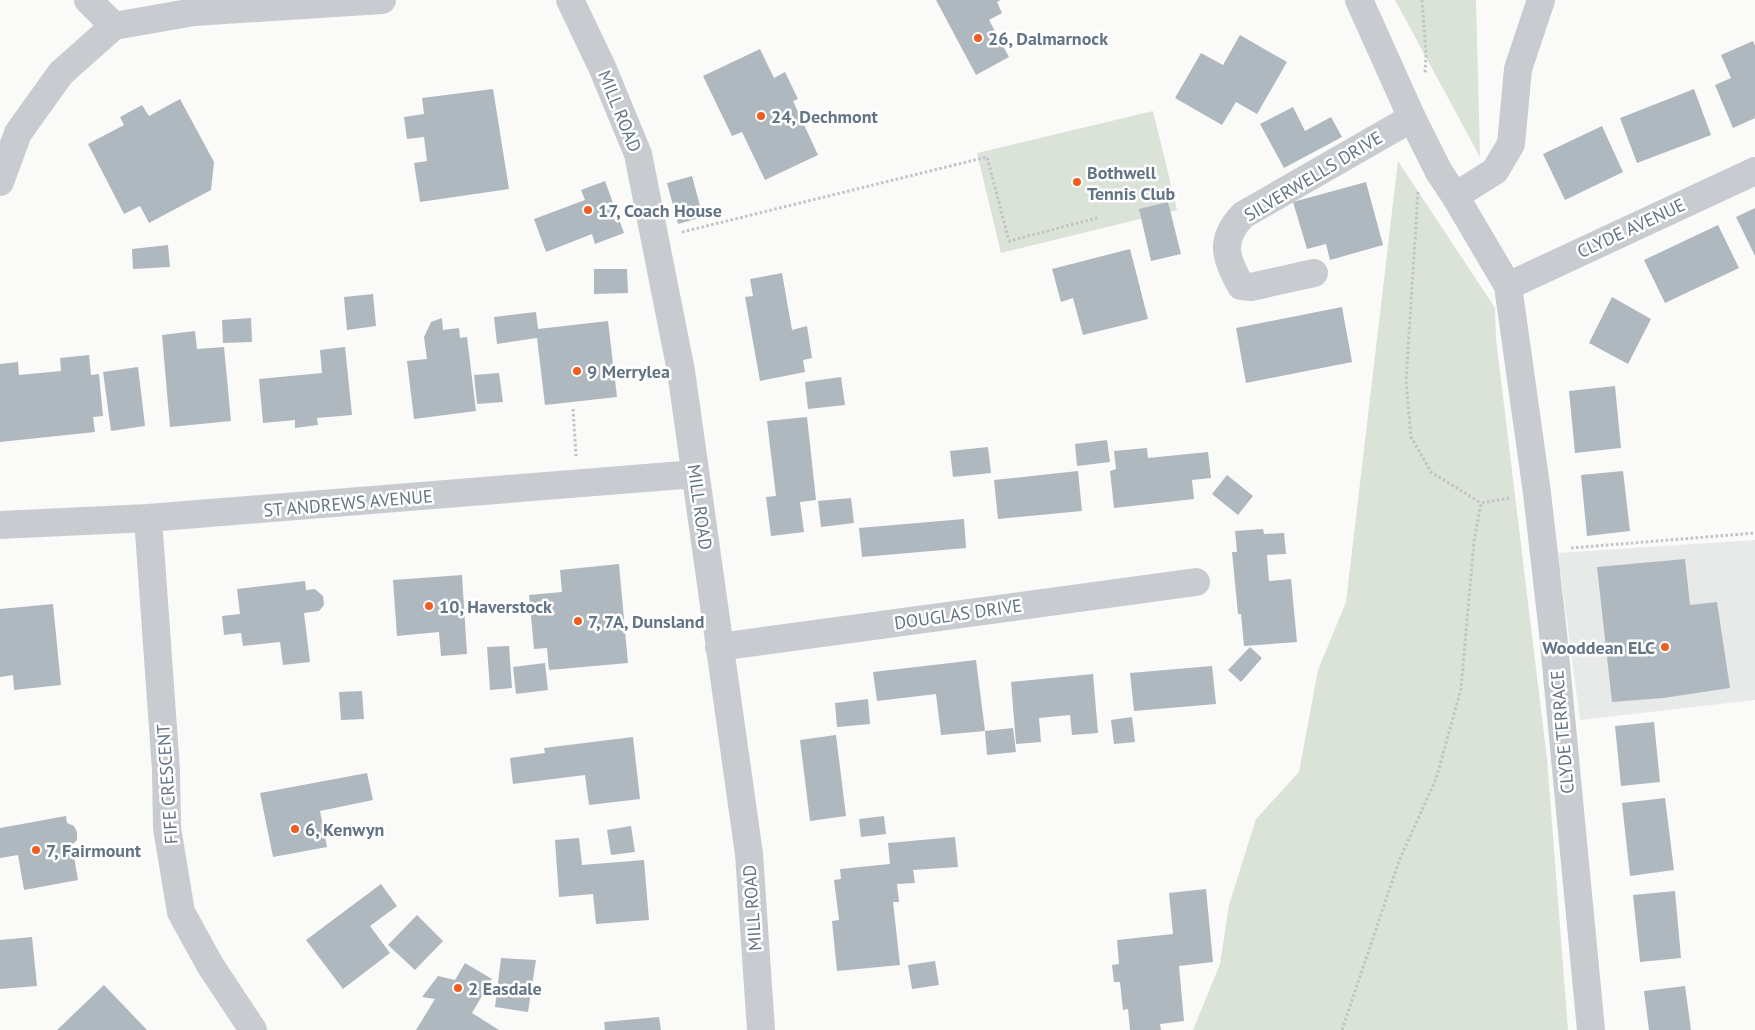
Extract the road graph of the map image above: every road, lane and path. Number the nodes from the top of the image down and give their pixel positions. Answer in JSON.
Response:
{"nodes":[{"id":1,"x":88,"y":0,"type":"edge"},
{"id":2,"x":382,"y":0,"type":"edge"},
{"id":3,"x":570,"y":0,"type":"edge"},
{"id":4,"x":1359,"y":0,"type":"edge"},
{"id":5,"x":1540,"y":0,"type":"edge"},
{"id":6,"x":244,"y":4,"type":"edge"},
{"id":7,"x":114,"y":26,"type":"junction"},
{"id":8,"x":1412,"y":118,"type":"junction"},
{"id":9,"x":1755,"y":171,"type":"edge"},
{"id":10,"x":0,"y":182,"type":"edge"},
{"id":11,"x":1455,"y":196,"type":"junction"},
{"id":12,"x":1097,"y":218,"type":"dead end"},
{"id":13,"x":655,"y":239,"type":"junction"},
{"id":14,"x":1314,"y":273,"type":"dead end"},
{"id":15,"x":1508,"y":286,"type":"junction"},
{"id":16,"x":1406,"y":382,"type":"dead end"},
{"id":17,"x":573,"y":409,"type":"dead end"},
{"id":18,"x":695,"y":474,"type":"junction"},
{"id":19,"x":577,"y":484,"type":"junction"},
{"id":20,"x":1537,"y":492,"type":"junction"},
{"id":21,"x":1481,"y":503,"type":"junction"},
{"id":22,"x":148,"y":518,"type":"junction"},
{"id":23,"x":0,"y":525,"type":"edge"},
{"id":24,"x":1755,"y":533,"type":"edge"},
{"id":25,"x":1544,"y":549,"type":"junction"},
{"id":26,"x":1196,"y":582,"type":"dead end"},
{"id":27,"x":720,"y":647,"type":"junction"},
{"id":28,"x":253,"y":1030,"type":"edge"},
{"id":29,"x":761,"y":1030,"type":"edge"},
{"id":30,"x":1342,"y":1030,"type":"edge"},
{"id":31,"x":1591,"y":1030,"type":"edge"}],
"edges":[{"from":1,"to":7,"type":"street"},
{"from":2,"to":6,"type":"street"},
{"from":3,"to":13,"type":"street","name":"MILL ROAD"},
{"from":4,"to":8,"type":"street"},
{"from":5,"to":11,"type":"street"},
{"from":6,"to":7,"type":"street"},
{"from":7,"to":10,"type":"street"},
{"from":8,"to":11,"type":"street","bridge":true},
{"from":8,"to":14,"type":"street","name":"SILVERWELLS DRIVE"},
{"from":9,"to":15,"type":"street","name":"CLYDE AVENUE"},
{"from":11,"to":15,"type":"street"},
{"from":12,"to":13,"type":"path"},
{"from":13,"to":18,"type":"street","name":"MILL ROAD"},
{"from":15,"to":20,"type":"street","name":"CLYDE TERRACE"},
{"from":16,"to":21,"type":"path"},
{"from":17,"to":19,"type":"path"},
{"from":18,"to":19,"type":"street","name":"ST ANDREWS AVENUE"},
{"from":18,"to":27,"type":"street","name":"MILL ROAD"},
{"from":19,"to":22,"type":"street","name":"ST ANDREWS AVENUE"},
{"from":20,"to":21,"type":"path"},
{"from":20,"to":25,"type":"street","name":"CLYDE TERRACE"},
{"from":21,"to":30,"type":"path"},
{"from":22,"to":23,"type":"street","name":"ST ANDREWS AVENUE"},
{"from":22,"to":28,"type":"street","name":"FIFE CRESCENT"},
{"from":24,"to":25,"type":"path"},
{"from":25,"to":31,"type":"street","name":"CLYDE TERRACE"},
{"from":26,"to":27,"type":"street","name":"DOUGLAS DRIVE"},
{"from":27,"to":29,"type":"street","name":"MILL ROAD"}]}
